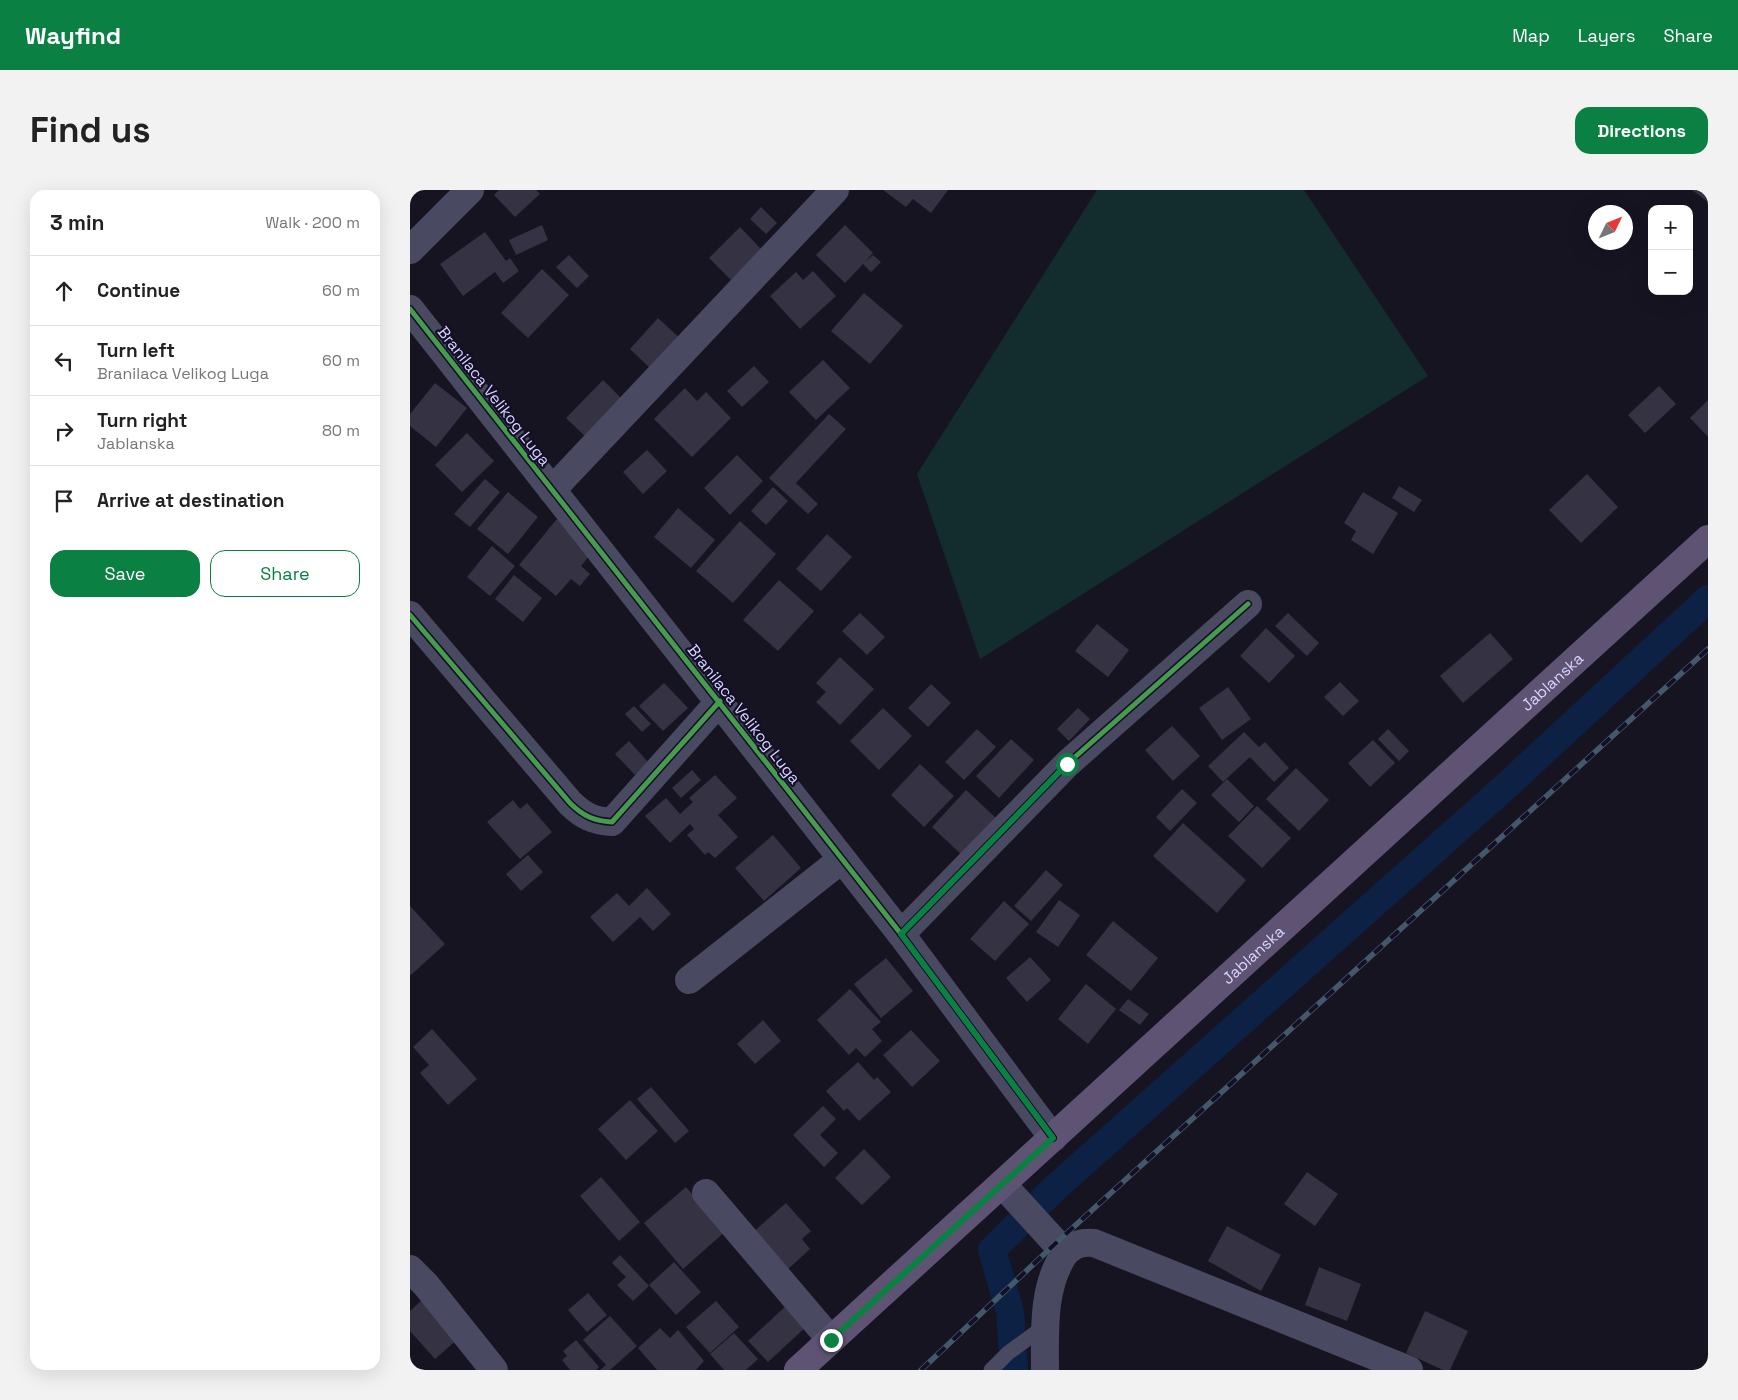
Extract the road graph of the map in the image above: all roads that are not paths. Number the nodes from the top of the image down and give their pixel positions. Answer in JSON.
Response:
{"nodes":[{"id":1,"x":470,"y":190,"type":"edge"},
{"id":2,"x":835,"y":190,"type":"edge"},
{"id":3,"x":410,"y":250,"type":"edge"},
{"id":4,"x":410,"y":309,"type":"edge"},
{"id":5,"x":552,"y":490,"type":"junction"},
{"id":6,"x":1708,"y":539,"type":"edge"},
{"id":7,"x":1248,"y":604,"type":"dead end"},
{"id":8,"x":410,"y":615,"type":"edge"},
{"id":9,"x":720,"y":702,"type":"junction"},
{"id":10,"x":841,"y":860,"type":"junction"},
{"id":11,"x":901,"y":934,"type":"junction"},
{"id":12,"x":688,"y":980,"type":"dead end"},
{"id":13,"x":1053,"y":1138,"type":"junction"},
{"id":14,"x":1006,"y":1189,"type":"junction"},
{"id":15,"x":706,"y":1193,"type":"dead end"},
{"id":16,"x":1057,"y":1244,"type":"junction"},
{"id":17,"x":410,"y":1269,"type":"edge"},
{"id":18,"x":1036,"y":1333,"type":"junction"},
{"id":19,"x":831,"y":1340,"type":"junction"},
{"id":20,"x":494,"y":1370,"type":"edge"},
{"id":21,"x":798,"y":1370,"type":"edge"},
{"id":22,"x":991,"y":1370,"type":"edge"},
{"id":23,"x":1045,"y":1370,"type":"edge"},
{"id":24,"x":1409,"y":1370,"type":"edge"}],
"edges":[{"from":1,"to":3,"type":"street"},
{"from":2,"to":5,"type":"street"},
{"from":4,"to":5,"type":"street","name":"Branilaca Velikog Luga"},
{"from":5,"to":9,"type":"street","name":"Branilaca Velikog Luga"},
{"from":6,"to":13,"type":"main road","name":"Jablanska"},
{"from":7,"to":11,"type":"street"},
{"from":8,"to":9,"type":"street"},
{"from":9,"to":10,"type":"street","name":"Branilaca Velikog Luga"},
{"from":10,"to":11,"type":"street","name":"Branilaca Velikog Luga"},
{"from":10,"to":12,"type":"street"},
{"from":11,"to":13,"type":"street","name":"Branilaca Velikog Luga"},
{"from":13,"to":14,"type":"main road","name":"Jablanska"},
{"from":14,"to":16,"type":"street"},
{"from":14,"to":19,"type":"main road","name":"Jablanska"},
{"from":15,"to":19,"type":"street"},
{"from":16,"to":18,"type":"street"},
{"from":16,"to":24,"type":"street"},
{"from":17,"to":20,"type":"street"},
{"from":18,"to":22,"type":"lane"},
{"from":18,"to":23,"type":"street"},
{"from":19,"to":21,"type":"main road","name":"Jablanska"}]}
